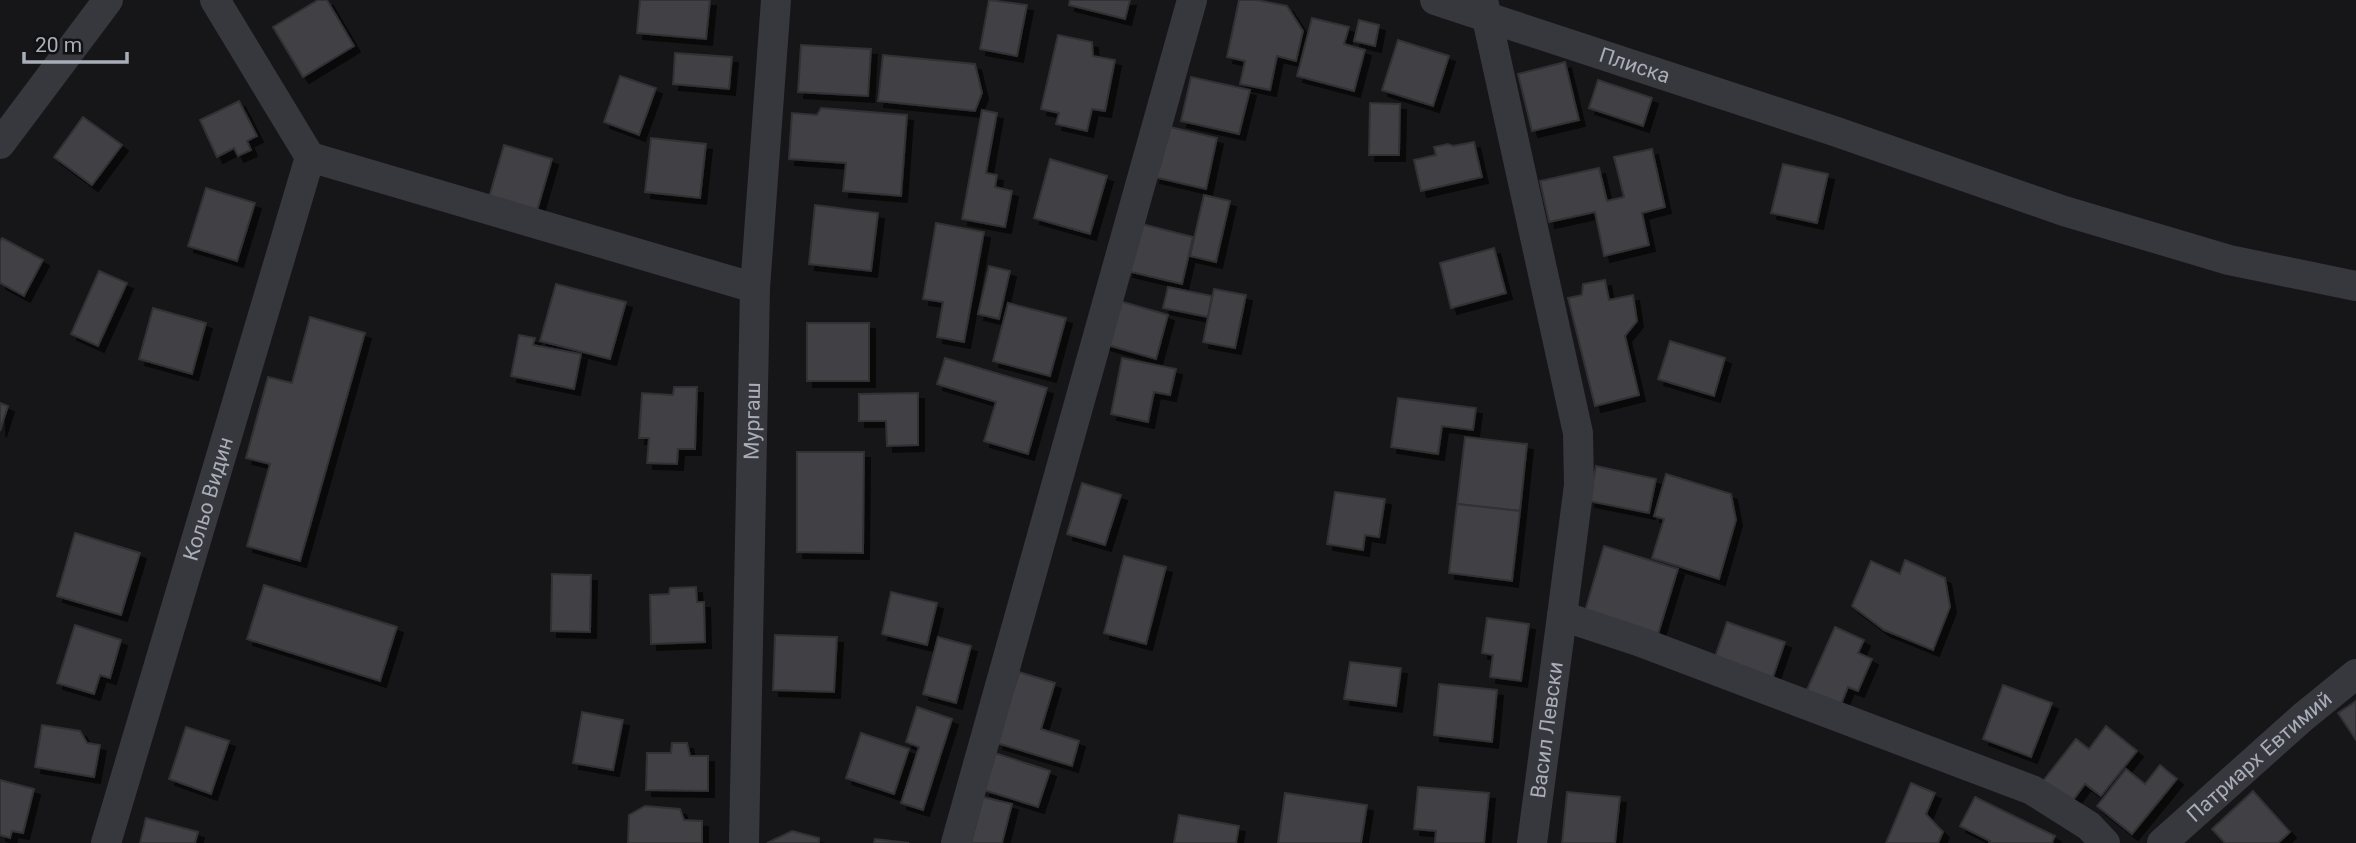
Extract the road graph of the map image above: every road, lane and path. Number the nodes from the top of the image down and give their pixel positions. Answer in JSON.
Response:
{"nodes":[{"id":1,"x":108,"y":0,"type":"edge"},
{"id":2,"x":215,"y":0,"type":"edge"},
{"id":3,"x":776,"y":0,"type":"edge"},
{"id":4,"x":1192,"y":0,"type":"edge"},
{"id":5,"x":1435,"y":0,"type":"edge"},
{"id":6,"x":1484,"y":8,"type":"edge"},
{"id":7,"x":0,"y":144,"type":"edge"},
{"id":8,"x":310,"y":157,"type":"junction"},
{"id":9,"x":2356,"y":286,"type":"edge"},
{"id":10,"x":755,"y":288,"type":"junction"},
{"id":11,"x":1562,"y":616,"type":"junction"},
{"id":12,"x":2356,"y":674,"type":"edge"},
{"id":13,"x":106,"y":843,"type":"edge"},
{"id":14,"x":744,"y":843,"type":"edge"},
{"id":15,"x":956,"y":843,"type":"edge"},
{"id":16,"x":1532,"y":843,"type":"edge"},
{"id":17,"x":2105,"y":843,"type":"edge"},
{"id":18,"x":2162,"y":843,"type":"edge"}],
"edges":[{"from":1,"to":7,"type":"street"},
{"from":2,"to":8,"type":"street"},
{"from":3,"to":10,"type":"street","name":"Мургаш"},
{"from":4,"to":15,"type":"street"},
{"from":5,"to":6,"type":"street","name":"Плиска"},
{"from":6,"to":9,"type":"street","name":"Плиска"},
{"from":6,"to":11,"type":"street","name":"Васил Левски"},
{"from":8,"to":10,"type":"street"},
{"from":8,"to":13,"type":"street","name":"Кольо Видин"},
{"from":10,"to":14,"type":"street","name":"Мургаш"},
{"from":11,"to":16,"type":"street","name":"Васил Левски"},
{"from":11,"to":17,"type":"street"},
{"from":12,"to":18,"type":"street","name":"Патриарх Евтимий"}]}
